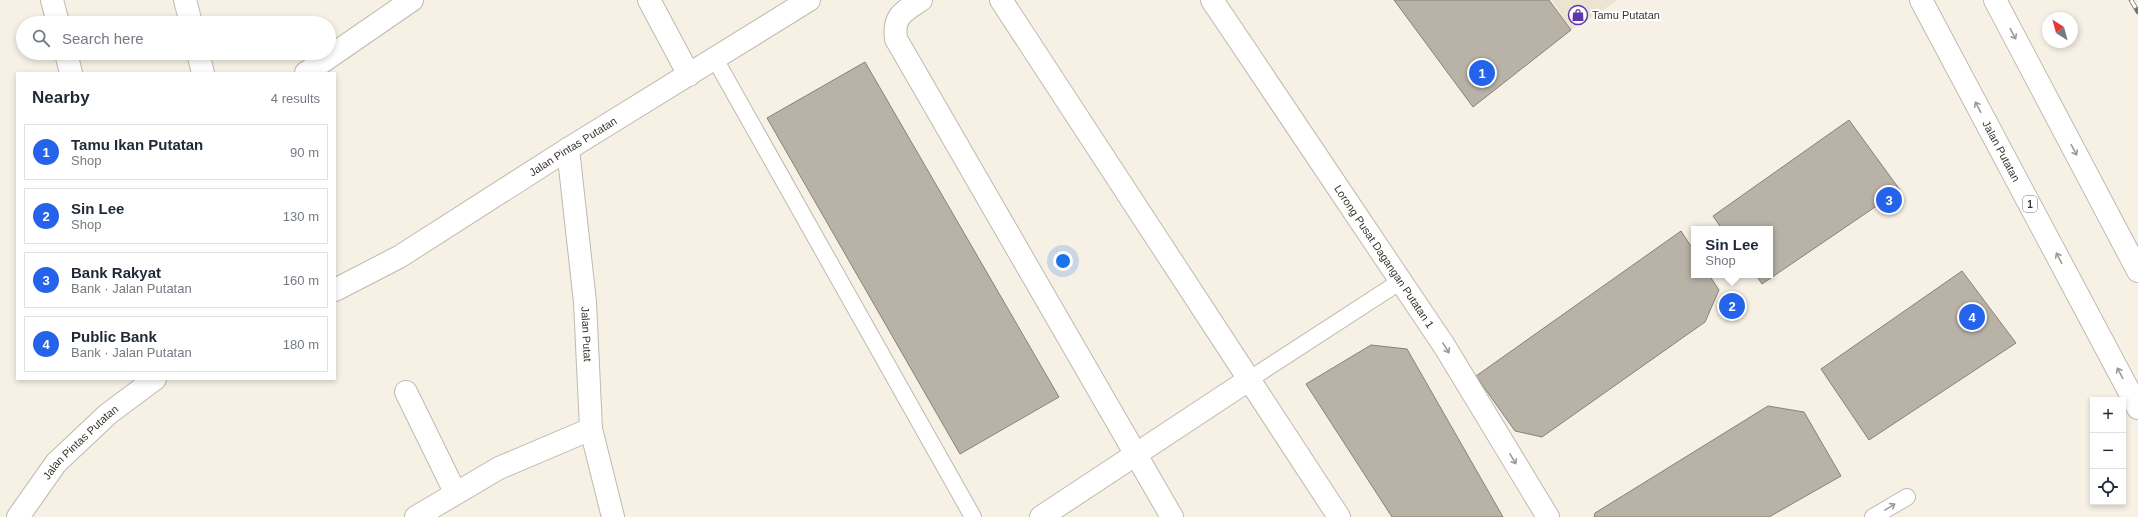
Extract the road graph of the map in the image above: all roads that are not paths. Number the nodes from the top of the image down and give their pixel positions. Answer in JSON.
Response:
{"nodes":[{"id":1,"x":52,"y":0,"type":"edge"},
{"id":2,"x":185,"y":0,"type":"edge"},
{"id":3,"x":412,"y":0,"type":"edge"},
{"id":4,"x":649,"y":0,"type":"edge"},
{"id":5,"x":809,"y":0,"type":"edge"},
{"id":6,"x":921,"y":0,"type":"edge"},
{"id":7,"x":1001,"y":0,"type":"edge"},
{"id":8,"x":1212,"y":0,"type":"edge"},
{"id":9,"x":1921,"y":0,"type":"edge"},
{"id":10,"x":1995,"y":0,"type":"edge"},
{"id":11,"x":56,"y":16,"type":"edge"},
{"id":12,"x":189,"y":16,"type":"edge"},
{"id":13,"x":336,"y":52,"type":"edge"},
{"id":14,"x":715,"y":59,"type":"junction"},
{"id":15,"x":67,"y":60,"type":"edge"},
{"id":16,"x":200,"y":60,"type":"edge"},
{"id":17,"x":325,"y":60,"type":"edge"},
{"id":18,"x":70,"y":72,"type":"edge"},
{"id":19,"x":203,"y":72,"type":"edge"},
{"id":20,"x":307,"y":72,"type":"edge"},
{"id":21,"x":689,"y":75,"type":"junction"},
{"id":22,"x":568,"y":149,"type":"junction"},
{"id":23,"x":2138,"y":271,"type":"edge"},
{"id":24,"x":1400,"y":281,"type":"junction"},
{"id":25,"x":336,"y":290,"type":"edge"},
{"id":26,"x":1250,"y":379,"type":"junction"},
{"id":27,"x":154,"y":380,"type":"edge"},
{"id":28,"x":406,"y":392,"type":"dead end"},
{"id":29,"x":2138,"y":408,"type":"edge"},
{"id":30,"x":591,"y":429,"type":"junction"},
{"id":31,"x":1136,"y":454,"type":"junction"},
{"id":32,"x":455,"y":492,"type":"junction"},
{"id":33,"x":1907,"y":496,"type":"dead end"},
{"id":34,"x":18,"y":517,"type":"edge"},
{"id":35,"x":416,"y":517,"type":"edge"},
{"id":36,"x":613,"y":517,"type":"edge"},
{"id":37,"x":973,"y":517,"type":"edge"},
{"id":38,"x":1041,"y":517,"type":"edge"},
{"id":39,"x":1172,"y":517,"type":"edge"},
{"id":40,"x":1339,"y":517,"type":"edge"},
{"id":41,"x":1548,"y":517,"type":"edge"},
{"id":42,"x":1873,"y":517,"type":"edge"}],
"edges":[{"from":1,"to":11,"type":"main road"},
{"from":2,"to":12,"type":"main road"},
{"from":3,"to":13,"type":"main road"},
{"from":4,"to":21,"type":"main road"},
{"from":5,"to":14,"type":"main road","name":"Jalan Pintas Putatan"},
{"from":6,"to":31,"type":"main road"},
{"from":7,"to":26,"type":"main road"},
{"from":8,"to":24,"type":"main road","name":"Lorong Pusat Dagangan Putatan 1"},
{"from":29,"to":9,"type":"main road","name":"Jalan Putatan","number":"1","one_way":true},
{"from":10,"to":23,"type":"main road","one_way":true},
{"from":14,"to":21,"type":"main road","name":"Jalan Pintas Putatan"},
{"from":14,"to":37,"type":"lane"},
{"from":15,"to":18,"type":"main road"},
{"from":16,"to":19,"type":"main road"},
{"from":17,"to":20,"type":"main road"},
{"from":21,"to":22,"type":"main road","name":"Jalan Pintas Putatan"},
{"from":22,"to":25,"type":"main road","name":"Jalan Pintas Putatan"},
{"from":22,"to":30,"type":"main road","name":"Jalan Putat"},
{"from":24,"to":26,"type":"lane"},
{"from":24,"to":41,"type":"main road","name":"Lorong Pusat Dagangan Putatan 1","one_way":true},
{"from":26,"to":31,"type":"main road"},
{"from":26,"to":40,"type":"main road"},
{"from":27,"to":34,"type":"main road","name":"Jalan Pintas Putatan"},
{"from":28,"to":32,"type":"main road"},
{"from":30,"to":32,"type":"main road"},
{"from":30,"to":36,"type":"main road","name":"Jalan Putat"},
{"from":31,"to":38,"type":"main road"},
{"from":31,"to":39,"type":"main road"},
{"from":32,"to":35,"type":"main road"},
{"from":42,"to":33,"type":"lane","one_way":true}]}
